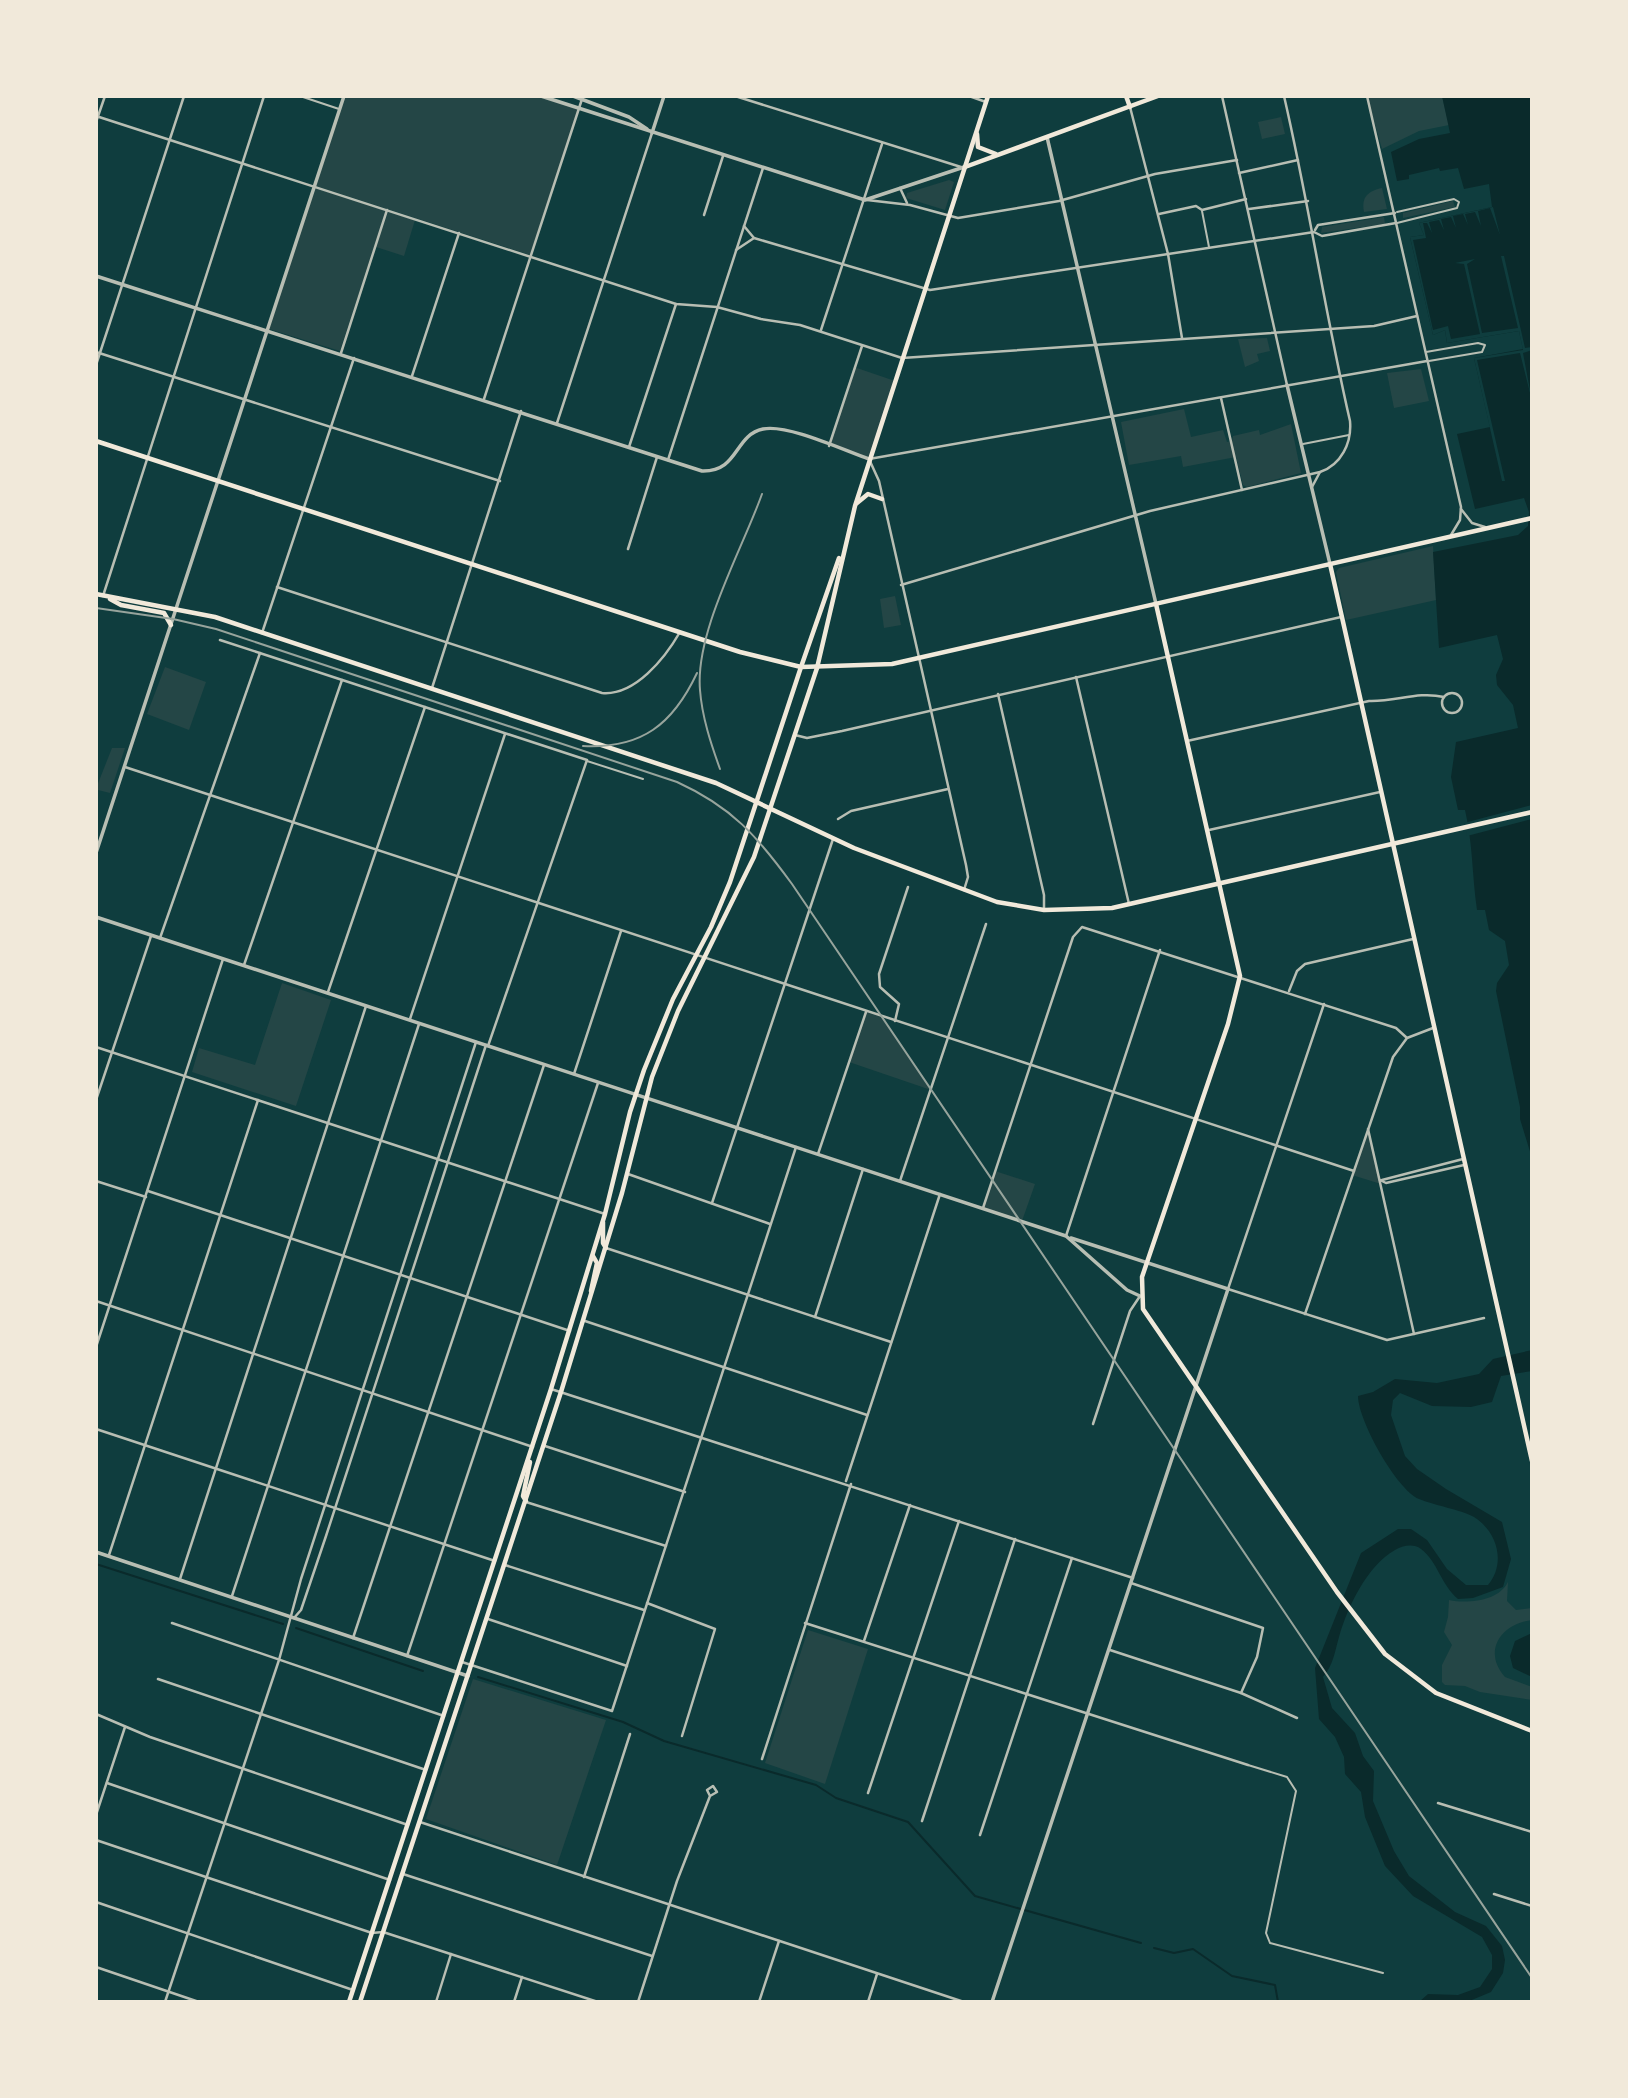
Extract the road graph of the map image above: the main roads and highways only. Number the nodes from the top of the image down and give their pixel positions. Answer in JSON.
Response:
{"nodes":[{"id":1,"x":1126,"y":96,"type":"edge"},
{"id":2,"x":1158,"y":96,"type":"edge"},
{"id":3,"x":987,"y":99,"type":"edge"},
{"id":4,"x":1130,"y":107,"type":"junction"},
{"id":5,"x":977,"y":131,"type":"junction"},
{"id":6,"x":997,"y":155,"type":"junction"},
{"id":7,"x":964,"y":167,"type":"junction"},
{"id":8,"x":96,"y":441,"type":"edge"},
{"id":9,"x":882,"y":499,"type":"road end"},
{"id":10,"x":855,"y":506,"type":"junction"},
{"id":11,"x":1532,"y":518,"type":"edge"},
{"id":12,"x":845,"y":544,"type":"junction"},
{"id":13,"x":1330,"y":564,"type":"junction"},
{"id":14,"x":827,"y":590,"type":"junction"},
{"id":15,"x":102,"y":595,"type":"edge"},
{"id":16,"x":1156,"y":604,"type":"junction"},
{"id":17,"x":172,"y":625,"type":"road end"},
{"id":18,"x":823,"y":645,"type":"junction"},
{"id":19,"x":801,"y":667,"type":"junction"},
{"id":20,"x":817,"y":667,"type":"junction"},
{"id":21,"x":757,"y":802,"type":"junction"},
{"id":22,"x":771,"y":809,"type":"junction"},
{"id":23,"x":1532,"y":812,"type":"edge"},
{"id":24,"x":1392,"y":845,"type":"junction"},
{"id":25,"x":1221,"y":884,"type":"junction"},
{"id":26,"x":603,"y":1221,"type":"junction"},
{"id":27,"x":606,"y":1248,"type":"junction"},
{"id":28,"x":593,"y":1256,"type":"junction"},
{"id":29,"x":592,"y":1292,"type":"junction"},
{"id":30,"x":1531,"y":1453,"type":"edge"},
{"id":31,"x":529,"y":1458,"type":"junction"},
{"id":32,"x":1532,"y":1461,"type":"edge"},
{"id":33,"x":526,"y":1502,"type":"junction"},
{"id":34,"x":495,"y":1561,"type":"junction"},
{"id":35,"x":502,"y":1574,"type":"junction"},
{"id":36,"x":1532,"y":1731,"type":"edge"},
{"id":37,"x":413,"y":1809,"type":"junction"},
{"id":38,"x":419,"y":1822,"type":"junction"},
{"id":39,"x":349,"y":2002,"type":"edge"},
{"id":40,"x":360,"y":2002,"type":"edge"}],
"edges":[{"from":1,"to":4,"type":"main road"},
{"from":2,"to":4,"type":"main road"},
{"from":3,"to":5,"type":"main road"},
{"from":4,"to":6,"type":"main road"},
{"from":5,"to":6,"type":"main road"},
{"from":5,"to":7,"type":"main road"},
{"from":6,"to":7,"type":"main road"},
{"from":7,"to":10,"type":"main road"},
{"from":8,"to":19,"type":"main road"},
{"from":9,"to":10,"type":"main road"},
{"from":10,"to":12,"type":"main road"},
{"from":11,"to":13,"type":"main road"},
{"from":12,"to":14,"type":"main road"},
{"from":12,"to":18,"type":"main road"},
{"from":13,"to":16,"type":"main road"},
{"from":13,"to":24,"type":"main road"},
{"from":14,"to":18,"type":"main road"},
{"from":14,"to":19,"type":"main road"},
{"from":15,"to":17,"type":"main road"},
{"from":15,"to":21,"type":"main road"},
{"from":16,"to":20,"type":"main road"},
{"from":16,"to":25,"type":"main road"},
{"from":18,"to":20,"type":"main road"},
{"from":19,"to":20,"type":"main road"},
{"from":19,"to":21,"type":"main road"},
{"from":20,"to":22,"type":"main road"},
{"from":21,"to":22,"type":"main road"},
{"from":21,"to":26,"type":"main road"},
{"from":22,"to":25,"type":"main road"},
{"from":22,"to":27,"type":"main road"},
{"from":23,"to":24,"type":"main road"},
{"from":24,"to":25,"type":"main road"},
{"from":24,"to":30,"type":"main road"},
{"from":25,"to":36,"type":"main road"},
{"from":26,"to":27,"type":"main road"},
{"from":26,"to":28,"type":"main road"},
{"from":27,"to":29,"type":"main road"},
{"from":28,"to":29,"type":"main road"},
{"from":28,"to":31,"type":"main road"},
{"from":29,"to":33,"type":"main road"},
{"from":30,"to":32,"type":"main road"},
{"from":31,"to":33,"type":"main road"},
{"from":31,"to":34,"type":"main road"},
{"from":33,"to":35,"type":"main road"},
{"from":34,"to":35,"type":"main road"},
{"from":34,"to":37,"type":"main road"},
{"from":35,"to":38,"type":"main road"},
{"from":37,"to":38,"type":"main road"},
{"from":37,"to":39,"type":"main road"},
{"from":38,"to":40,"type":"main road"}]}
